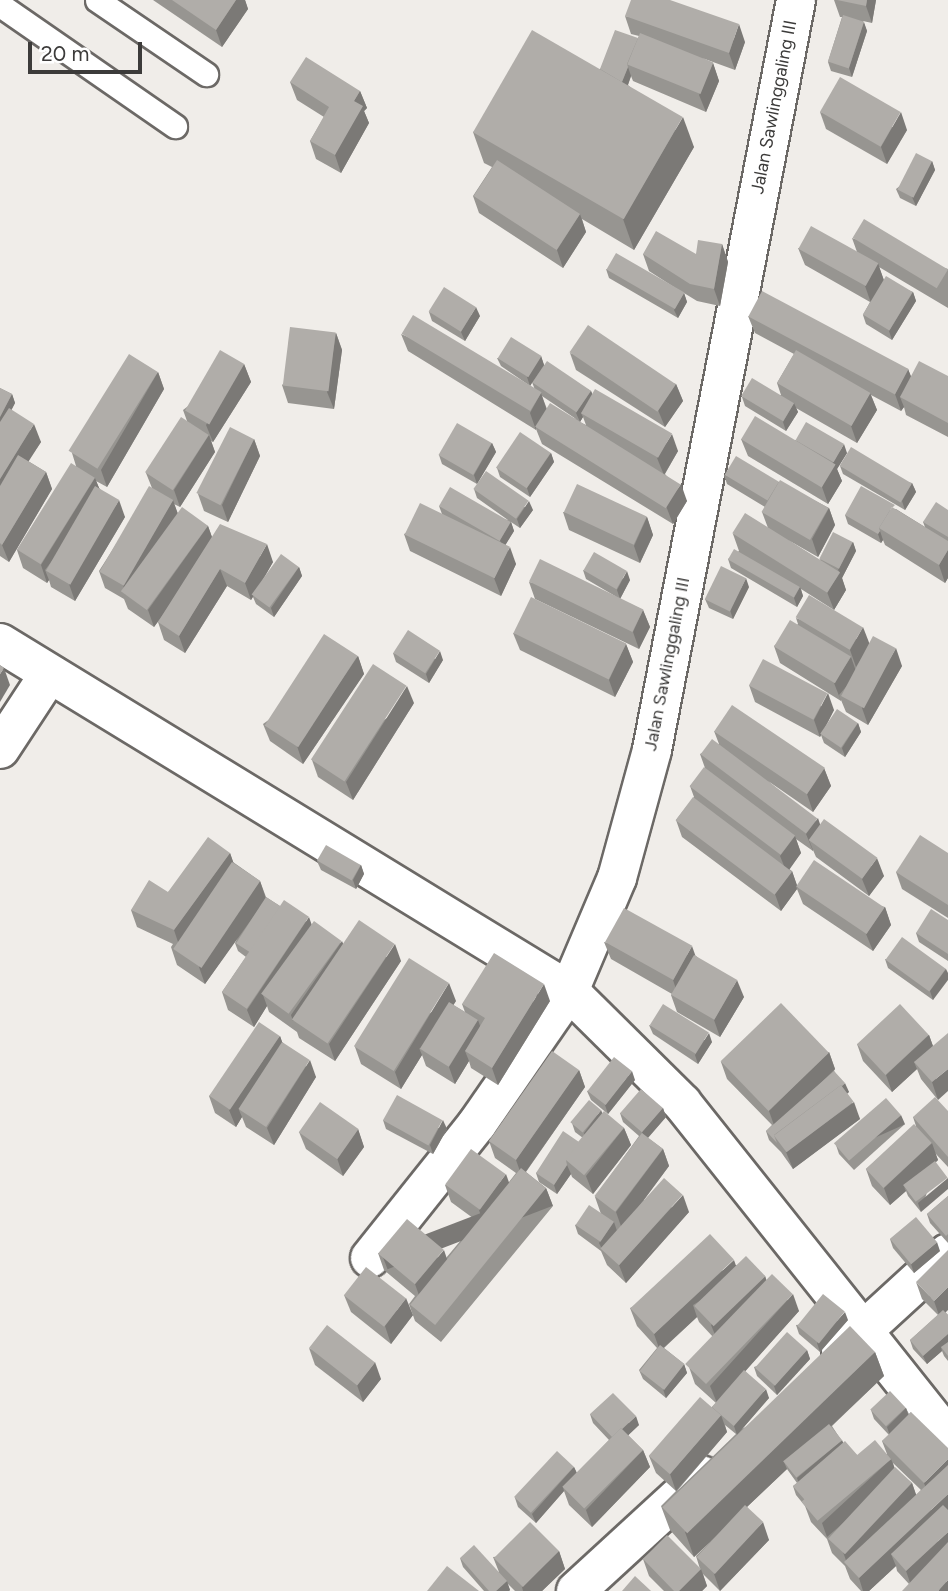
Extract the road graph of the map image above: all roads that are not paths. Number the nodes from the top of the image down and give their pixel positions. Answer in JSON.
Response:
{"nodes":[{"id":1,"x":97,"y":0,"type":"edge"},
{"id":2,"x":796,"y":0,"type":"edge"},
{"id":3,"x":0,"y":5,"type":"edge"},
{"id":4,"x":206,"y":74,"type":"dead end"},
{"id":5,"x":174,"y":126,"type":"dead end"},
{"id":6,"x":0,"y":643,"type":"edge"},
{"id":7,"x":48,"y":676,"type":"junction"},
{"id":8,"x":0,"y":749,"type":"edge"},
{"id":9,"x":569,"y":991,"type":"junction"},
{"id":10,"x":948,"y":1253,"type":"edge"},
{"id":11,"x":370,"y":1258,"type":"dead end"},
{"id":12,"x":860,"y":1334,"type":"junction"},
{"id":13,"x":809,"y":1379,"type":"edge"},
{"id":14,"x":948,"y":1438,"type":"edge"},
{"id":15,"x":727,"y":1451,"type":"edge"},
{"id":16,"x":576,"y":1591,"type":"edge"}],
"edges":[{"from":1,"to":4,"type":"lane"},
{"from":2,"to":9,"type":"street","name":"Jalan Sawlinggaling III"},
{"from":3,"to":5,"type":"lane"},
{"from":6,"to":7,"type":"street"},
{"from":7,"to":8,"type":"street"},
{"from":7,"to":9,"type":"street"},
{"from":9,"to":11,"type":"street","name":"Jalan Sawlinggaling III"},
{"from":9,"to":12,"type":"street"},
{"from":10,"to":12,"type":"street"},
{"from":12,"to":13,"type":"street"},
{"from":12,"to":14,"type":"street"},
{"from":15,"to":16,"type":"street"}]}
